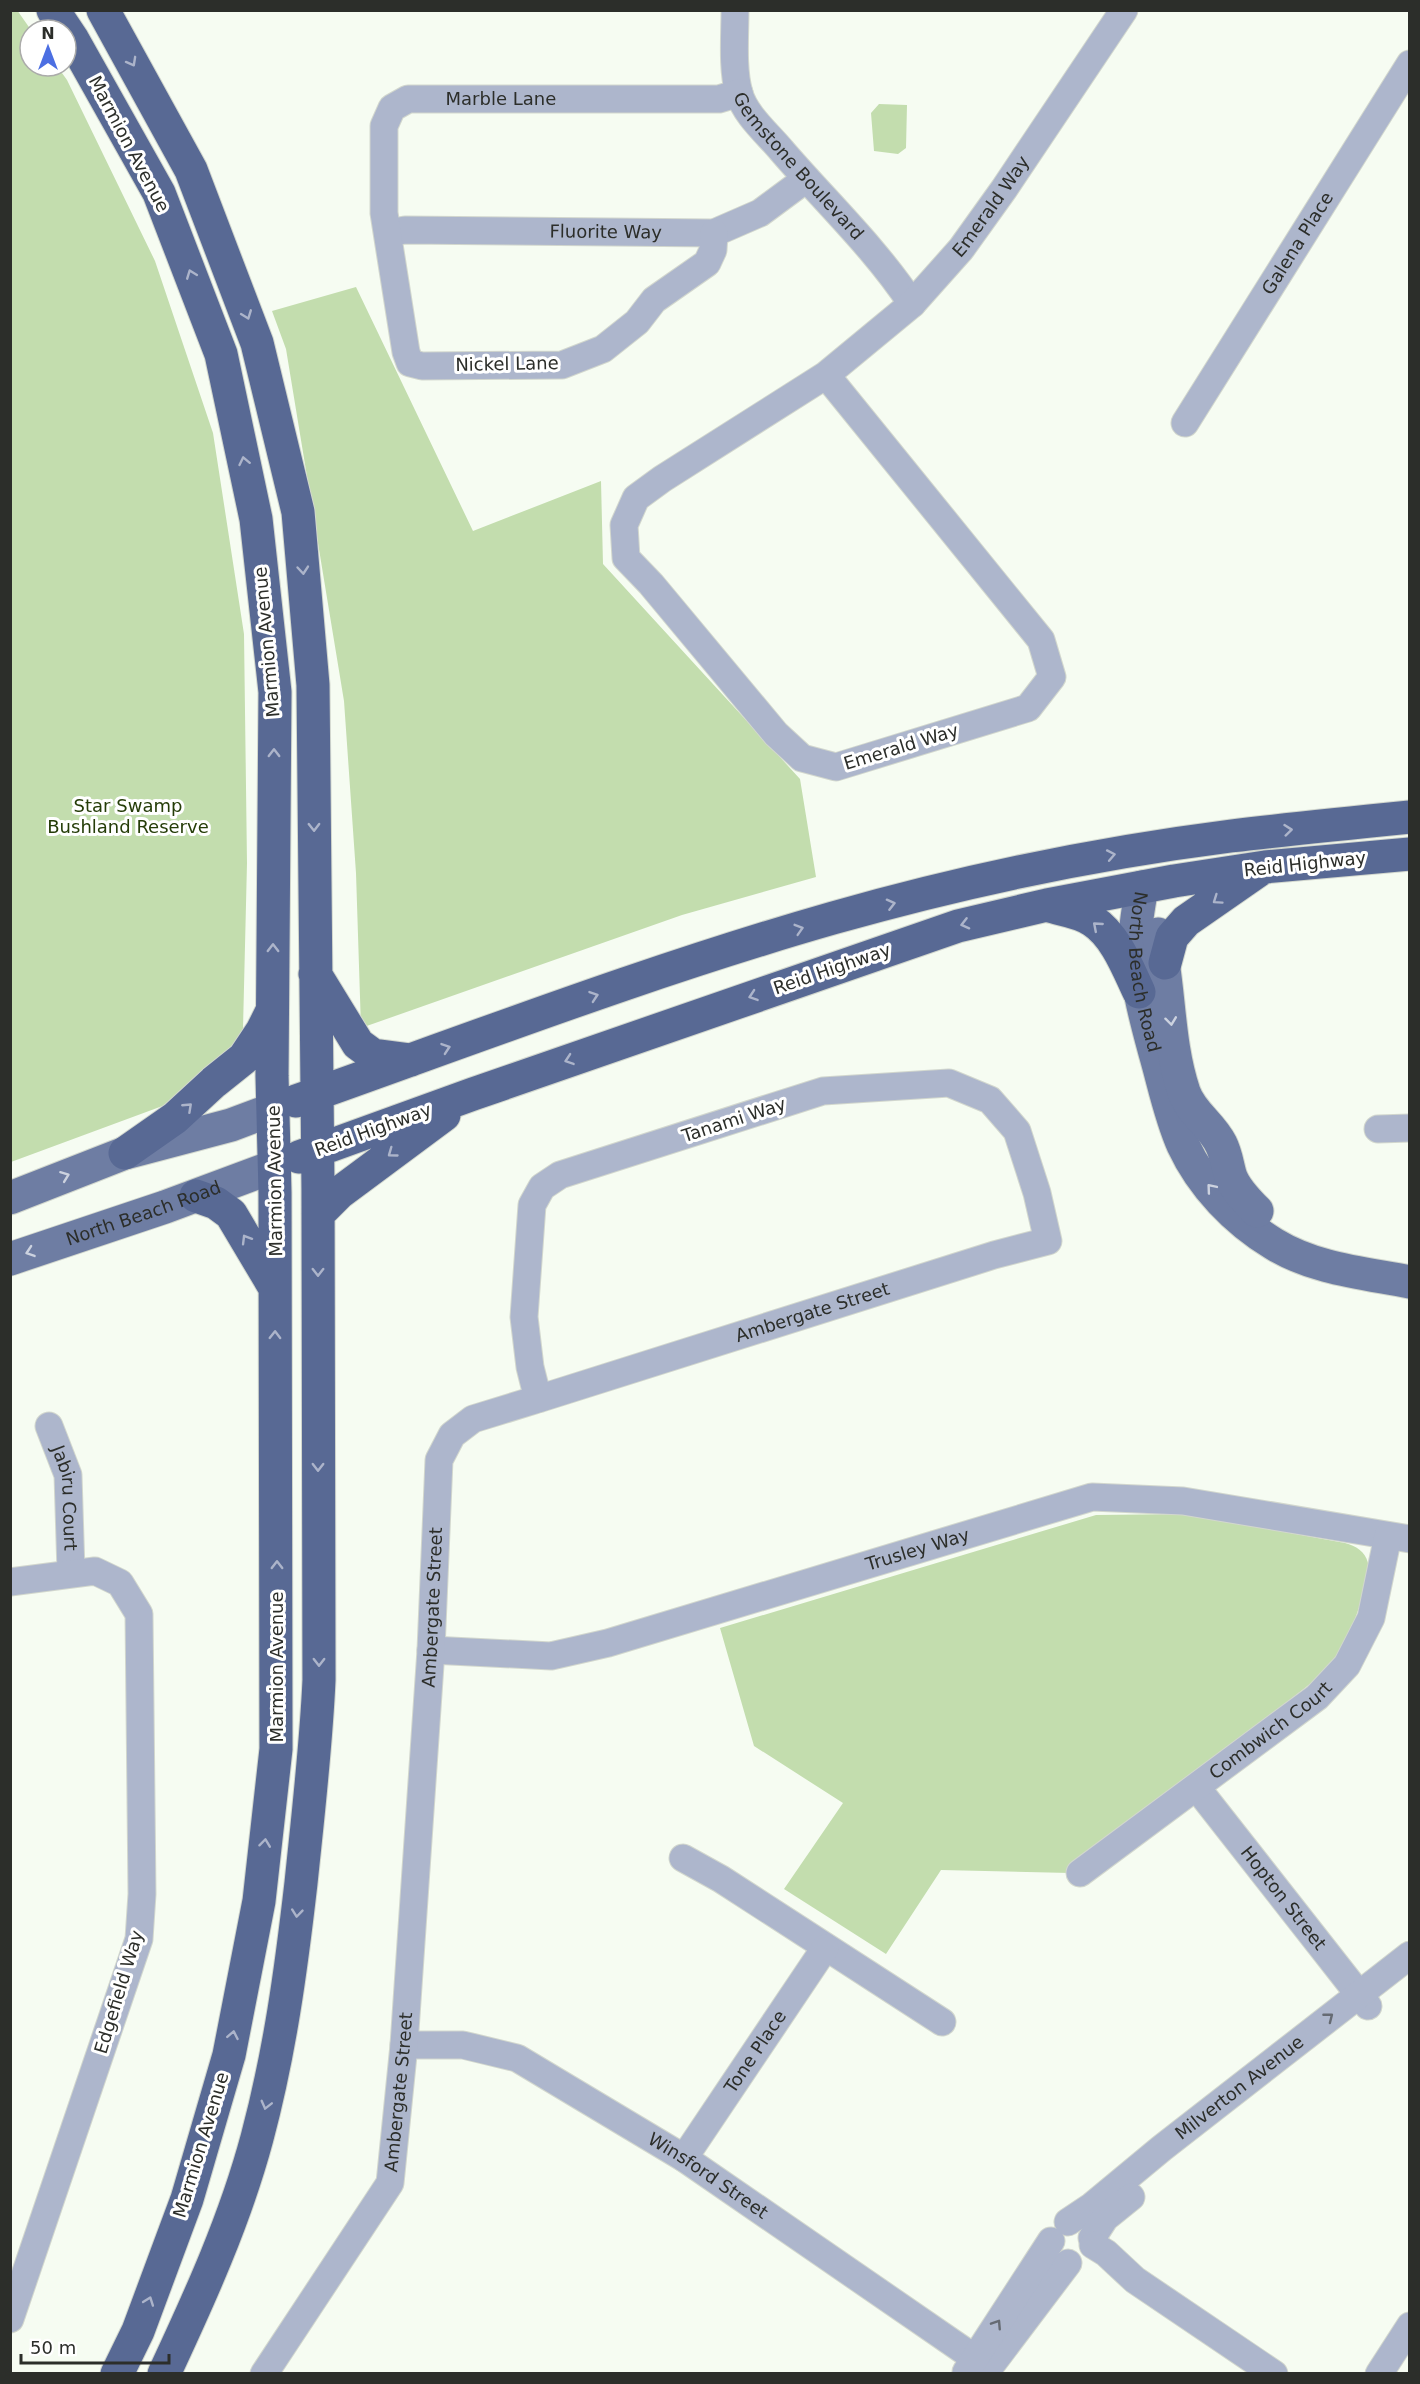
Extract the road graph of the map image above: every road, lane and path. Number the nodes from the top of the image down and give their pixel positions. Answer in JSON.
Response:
{"nodes":[{"id":1,"x":53,"y":10,"type":"edge"},
{"id":2,"x":104,"y":10,"type":"edge"},
{"id":3,"x":735,"y":10,"type":"edge"},
{"id":4,"x":1124,"y":10,"type":"edge"},
{"id":5,"x":1410,"y":64,"type":"edge"},
{"id":6,"x":739,"y":93,"type":"junction"},
{"id":7,"x":806,"y":178,"type":"junction"},
{"id":8,"x":714,"y":232,"type":"junction"},
{"id":9,"x":388,"y":233,"type":"junction"},
{"id":10,"x":912,"y":304,"type":"junction"},
{"id":11,"x":826,"y":375,"type":"junction"},
{"id":12,"x":1185,"y":423,"type":"dead end"},
{"id":13,"x":1410,"y":817,"type":"edge"},
{"id":14,"x":1230,"y":836,"type":"junction"},
{"id":15,"x":1410,"y":854,"type":"edge"},
{"id":16,"x":1265,"y":867,"type":"junction"},
{"id":17,"x":992,"y":878,"type":"junction"},
{"id":18,"x":1142,"y":887,"type":"junction"},
{"id":19,"x":1047,"y":905,"type":"junction"},
{"id":20,"x":1165,"y":963,"type":"junction"},
{"id":21,"x":315,"y":974,"type":"junction"},
{"id":22,"x":1139,"y":992,"type":"junction"},
{"id":23,"x":273,"y":1006,"type":"junction"},
{"id":24,"x":413,"y":1060,"type":"junction"},
{"id":25,"x":316,"y":1094,"type":"junction"},
{"id":26,"x":473,"y":1094,"type":"junction"},
{"id":27,"x":274,"y":1109,"type":"junction"},
{"id":28,"x":1410,"y":1128,"type":"edge"},
{"id":29,"x":1378,"y":1129,"type":"dead end"},
{"id":30,"x":317,"y":1150,"type":"junction"},
{"id":31,"x":125,"y":1153,"type":"junction"},
{"id":32,"x":275,"y":1166,"type":"junction"},
{"id":33,"x":196,"y":1196,"type":"junction"},
{"id":34,"x":10,"y":1198,"type":"edge"},
{"id":35,"x":318,"y":1214,"type":"junction"},
{"id":36,"x":1048,"y":1241,"type":"joint"},
{"id":37,"x":10,"y":1259,"type":"edge"},
{"id":38,"x":1410,"y":1266,"type":"edge"},
{"id":39,"x":1410,"y":1282,"type":"edge"},
{"id":40,"x":276,"y":1289,"type":"junction"},
{"id":41,"x":538,"y":1399,"type":"junction"},
{"id":42,"x":49,"y":1426,"type":"dead end"},
{"id":43,"x":1399,"y":1538,"type":"edge"},
{"id":44,"x":71,"y":1572,"type":"junction"},
{"id":45,"x":10,"y":1582,"type":"edge"},
{"id":46,"x":431,"y":1650,"type":"junction"},
{"id":47,"x":1197,"y":1788,"type":"junction"},
{"id":48,"x":682,"y":1858,"type":"dead end"},
{"id":49,"x":1080,"y":1873,"type":"dead end"},
{"id":50,"x":825,"y":1948,"type":"junction"},
{"id":51,"x":1410,"y":1955,"type":"edge"},
{"id":52,"x":1410,"y":1977,"type":"edge"},
{"id":53,"x":1363,"y":2001,"type":"junction"},
{"id":54,"x":942,"y":2022,"type":"dead end"},
{"id":55,"x":404,"y":2045,"type":"junction"},
{"id":56,"x":684,"y":2158,"type":"junction"},
{"id":57,"x":1059,"y":2231,"type":"junction"},
{"id":58,"x":1083,"y":2252,"type":"junction"},
{"id":59,"x":10,"y":2319,"type":"edge"},
{"id":60,"x":1410,"y":2326,"type":"edge"},
{"id":61,"x":979,"y":2368,"type":"edge"},
{"id":62,"x":117,"y":2373,"type":"edge"},
{"id":63,"x":164,"y":2373,"type":"edge"},
{"id":64,"x":264,"y":2373,"type":"edge"},
{"id":65,"x":1274,"y":2373,"type":"edge"},
{"id":66,"x":1379,"y":2373,"type":"edge"}],
"edges":[{"from":23,"to":1,"type":"highway","name":"Marmion Avenue","one_way":true},
{"from":2,"to":21,"type":"highway","one_way":true},
{"from":3,"to":6,"type":"street","name":"Gemstone Boulevard"},
{"from":4,"to":10,"type":"street","name":"Emerald Way"},
{"from":5,"to":12,"type":"street","name":"Galena Place"},
{"from":6,"to":7,"type":"street","name":"Gemstone Boulevard"},
{"from":6,"to":9,"type":"street","name":"Marble Lane"},
{"from":7,"to":8,"type":"street","name":"Fluorite Way"},
{"from":7,"to":10,"type":"street","name":"Gemstone Boulevard"},
{"from":8,"to":9,"type":"street","name":"Fluorite Way"},
{"from":8,"to":9,"type":"street","name":"Nickel Lane"},
{"from":10,"to":11,"type":"street","name":"Emerald Way"},
{"from":11,"to":11,"type":"street","name":"Emerald Way"},
{"from":14,"to":13,"type":"highway","name":"Reid Highway","one_way":true},
{"from":17,"to":14,"type":"highway","name":"Reid Highway","one_way":true},
{"from":14,"to":18,"type":"highway"},
{"from":15,"to":16,"type":"highway","name":"Reid Highway"},
{"from":16,"to":18,"type":"highway","name":"Reid Highway"},
{"from":16,"to":20,"type":"highway","one_way":true},
{"from":17,"to":18,"type":"highway"},
{"from":24,"to":17,"type":"highway","name":"Reid Highway","one_way":true},
{"from":18,"to":19,"type":"highway","name":"Reid Highway"},
{"from":18,"to":20,"type":"main road","name":"North Beach Road"},
{"from":18,"to":22,"type":"main road","name":"North Beach Road"},
{"from":22,"to":19,"type":"highway","one_way":true},
{"from":19,"to":26,"type":"highway","name":"Reid Highway","one_way":true},
{"from":20,"to":38,"type":"main road","name":"North Beach Road","one_way":true},
{"from":21,"to":24,"type":"highway"},
{"from":21,"to":25,"type":"highway"},
{"from":39,"to":22,"type":"main road","name":"North Beach Road","one_way":true},
{"from":23,"to":27,"type":"highway","name":"Marmion Avenue"},
{"from":31,"to":23,"type":"highway","one_way":true},
{"from":24,"to":25,"type":"highway","name":"Reid Highway"},
{"from":25,"to":27,"type":"highway","name":"Reid Highway"},
{"from":25,"to":30,"type":"highway"},
{"from":26,"to":30,"type":"highway","name":"Reid Highway"},
{"from":26,"to":35,"type":"highway","one_way":true},
{"from":27,"to":31,"type":"main road"},
{"from":27,"to":32,"type":"highway","name":"Marmion Avenue"},
{"from":28,"to":29,"type":"street"},
{"from":30,"to":32,"type":"highway","name":"Reid Highway"},
{"from":30,"to":35,"type":"highway"},
{"from":34,"to":31,"type":"main road","one_way":true},
{"from":32,"to":33,"type":"main road","name":"North Beach Road"},
{"from":32,"to":40,"type":"highway","name":"Marmion Avenue"},
{"from":33,"to":37,"type":"main road","name":"North Beach Road","one_way":true},
{"from":40,"to":33,"type":"highway","one_way":true},
{"from":35,"to":63,"type":"highway","one_way":true},
{"from":36,"to":41,"type":"street","name":"Ambergate Street"},
{"from":36,"to":41,"type":"street","name":"Tanami Way"},
{"from":62,"to":40,"type":"highway","name":"Marmion Avenue","one_way":true},
{"from":41,"to":46,"type":"street","name":"Ambergate Street"},
{"from":42,"to":44,"type":"street","name":"Jabiru Court"},
{"from":43,"to":46,"type":"street","name":"Trusley Way"},
{"from":43,"to":47,"type":"street","name":"Combwich Court"},
{"from":44,"to":45,"type":"street"},
{"from":44,"to":59,"type":"street","name":"Edgefield Way"},
{"from":46,"to":55,"type":"street","name":"Ambergate Street"},
{"from":47,"to":49,"type":"street","name":"Combwich Court"},
{"from":47,"to":53,"type":"street","name":"Hopton Street"},
{"from":48,"to":50,"type":"street"},
{"from":50,"to":54,"type":"street"},
{"from":50,"to":56,"type":"street","name":"Tone Place"},
{"from":51,"to":53,"type":"street","name":"Milverton Avenue"},
{"from":52,"to":53,"type":"street","name":"Milverton Avenue"},
{"from":57,"to":53,"type":"street","name":"Milverton Avenue","one_way":true},
{"from":53,"to":58,"type":"street","name":"Milverton Avenue"},
{"from":55,"to":56,"type":"street","name":"Winsford Street"},
{"from":55,"to":64,"type":"street","name":"Ambergate Street"},
{"from":56,"to":61,"type":"street","name":"Winsford Street"},
{"from":57,"to":58,"type":"street"},
{"from":57,"to":58,"type":"street"},
{"from":61,"to":57,"type":"street","name":"Milverton Avenue","one_way":true},
{"from":58,"to":61,"type":"street","name":"Milverton Avenue"},
{"from":58,"to":65,"type":"street"},
{"from":60,"to":66,"type":"street"}]}
